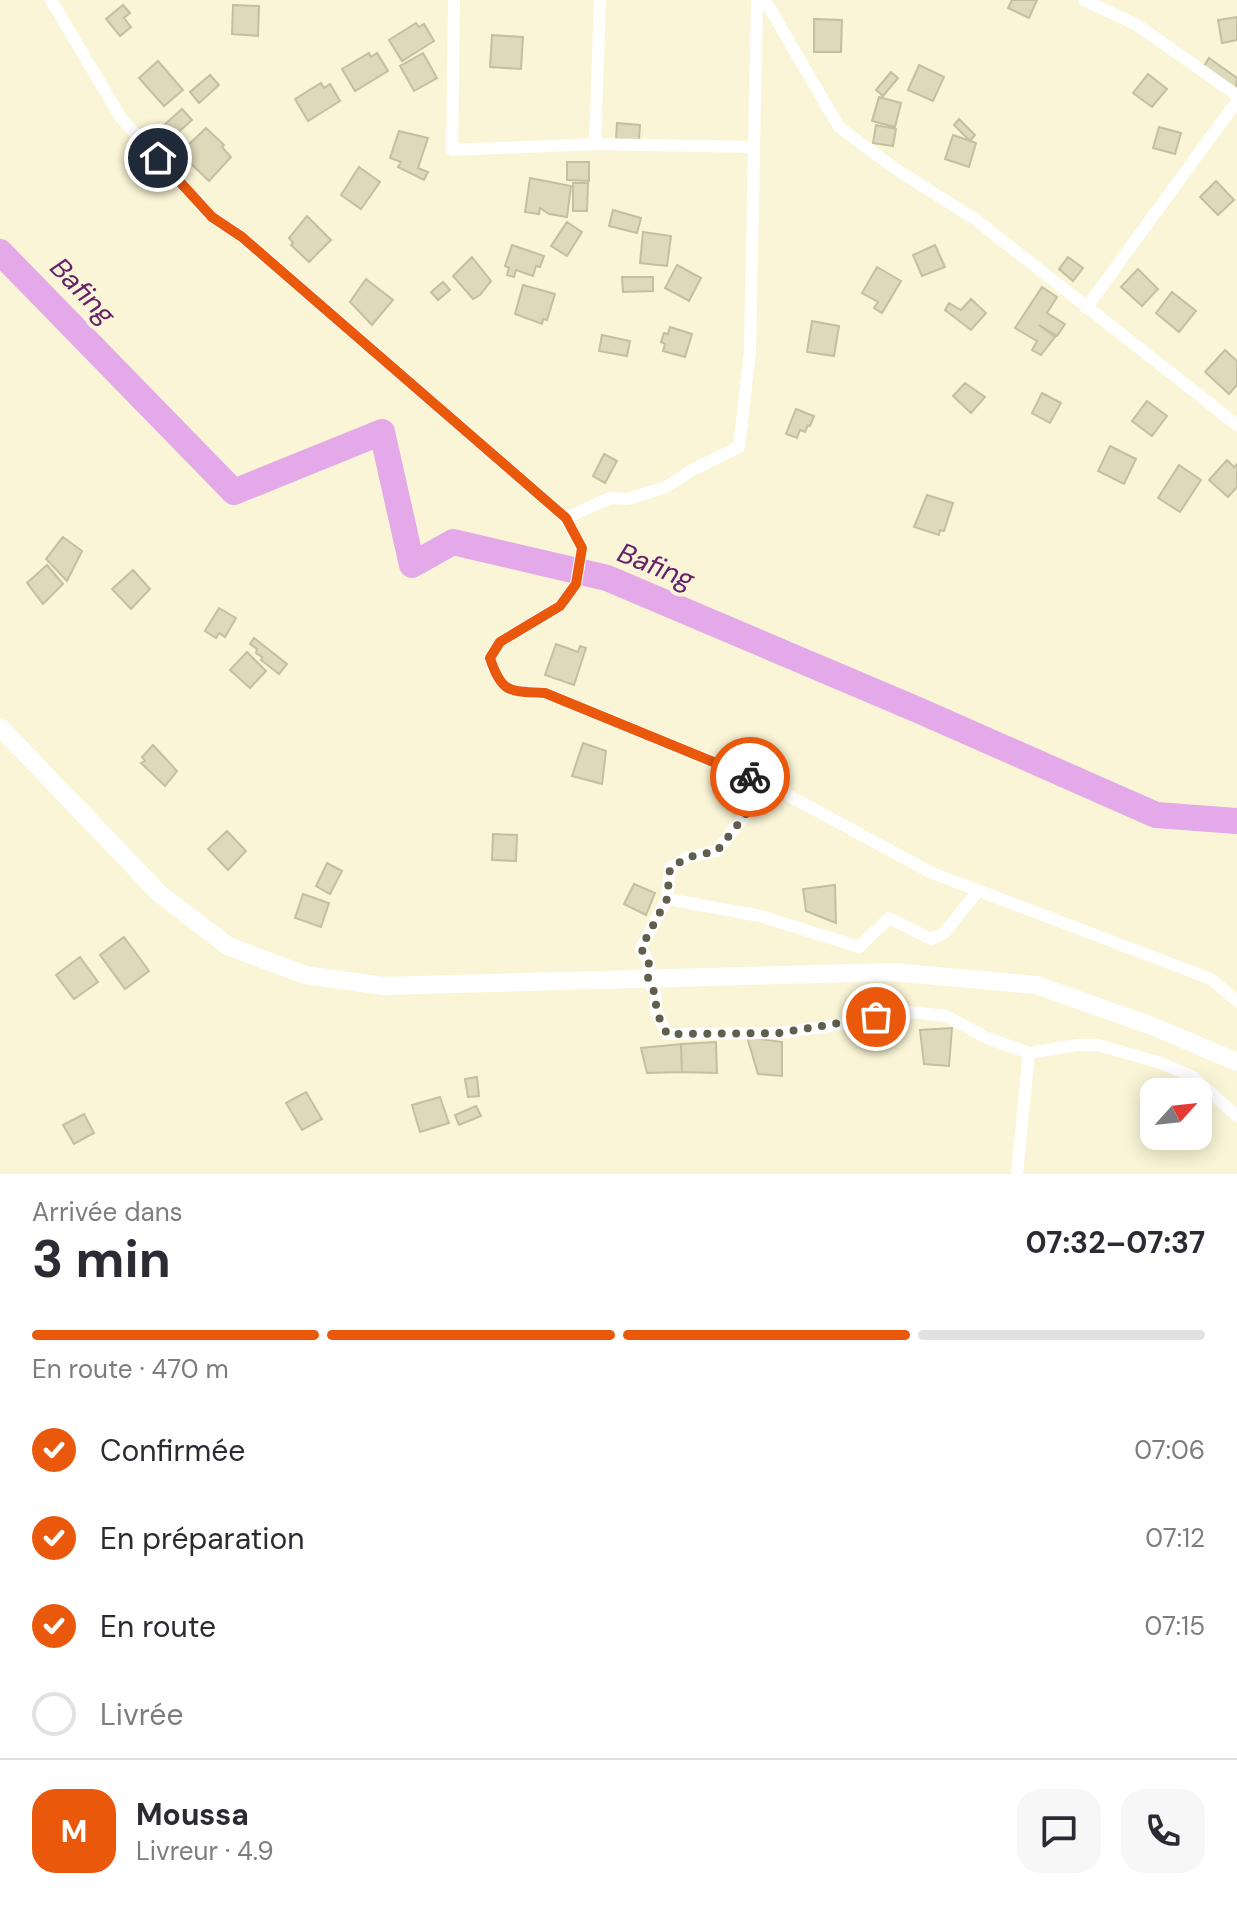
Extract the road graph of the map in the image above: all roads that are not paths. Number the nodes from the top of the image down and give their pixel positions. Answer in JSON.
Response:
{"nodes":[{"id":1,"x":51,"y":0,"type":"edge"},
{"id":2,"x":454,"y":0,"type":"edge"},
{"id":3,"x":600,"y":0,"type":"edge"},
{"id":4,"x":757,"y":0,"type":"edge"},
{"id":5,"x":765,"y":0,"type":"edge"},
{"id":6,"x":1084,"y":0,"type":"edge"},
{"id":7,"x":1237,"y":95,"type":"edge"},
{"id":8,"x":1237,"y":101,"type":"edge"},
{"id":9,"x":595,"y":144,"type":"junction"},
{"id":10,"x":754,"y":147,"type":"junction"},
{"id":11,"x":1086,"y":308,"type":"junction"},
{"id":12,"x":1237,"y":425,"type":"edge"},
{"id":13,"x":566,"y":518,"type":"junction"},
{"id":14,"x":0,"y":727,"type":"edge"},
{"id":15,"x":769,"y":785,"type":"junction"},
{"id":16,"x":978,"y":891,"type":"junction"},
{"id":17,"x":667,"y":899,"type":"junction"},
{"id":18,"x":648,"y":979,"type":"junction"},
{"id":19,"x":1237,"y":1001,"type":"edge"},
{"id":20,"x":1029,"y":1053,"type":"junction"},
{"id":21,"x":1237,"y":1062,"type":"edge"},
{"id":22,"x":1237,"y":1116,"type":"edge"},
{"id":23,"x":1017,"y":1174,"type":"edge"}],
"edges":[{"from":1,"to":13,"type":"street"},
{"from":2,"to":9,"type":"street"},
{"from":3,"to":9,"type":"street"},
{"from":4,"to":10,"type":"street"},
{"from":5,"to":11,"type":"street"},
{"from":6,"to":7,"type":"street"},
{"from":8,"to":11,"type":"street"},
{"from":9,"to":10,"type":"street"},
{"from":10,"to":13,"type":"street"},
{"from":11,"to":12,"type":"street"},
{"from":13,"to":15,"type":"street"},
{"from":14,"to":18,"type":"main road"},
{"from":15,"to":16,"type":"street"},
{"from":15,"to":17,"type":"street"},
{"from":16,"to":17,"type":"street"},
{"from":16,"to":19,"type":"street"},
{"from":17,"to":18,"type":"street"},
{"from":18,"to":20,"type":"street"},
{"from":18,"to":21,"type":"main road"},
{"from":20,"to":22,"type":"street"},
{"from":20,"to":23,"type":"street"}]}
